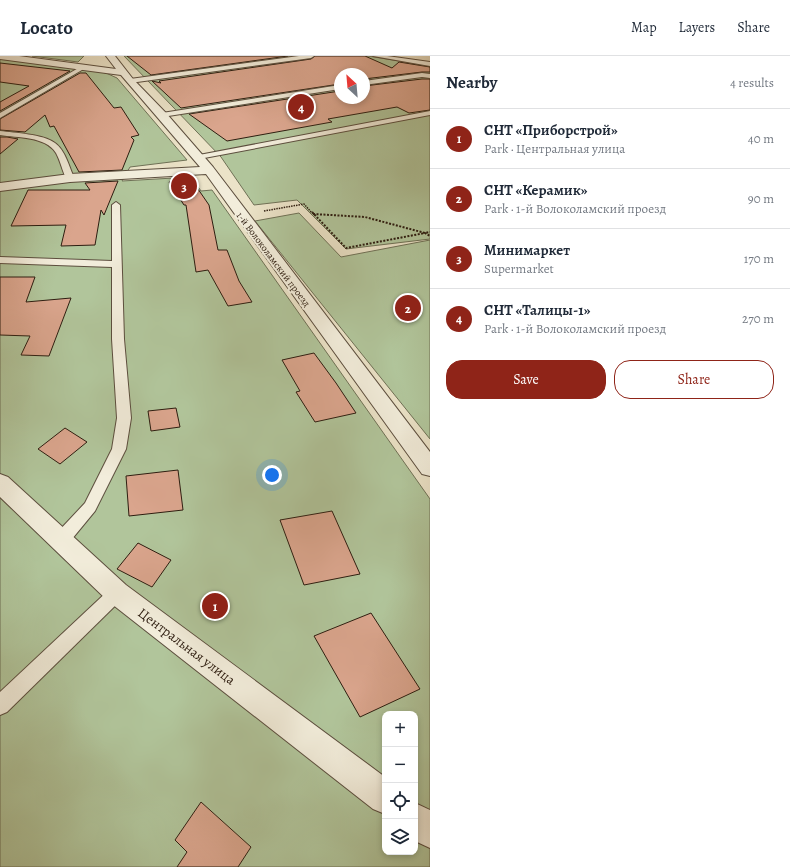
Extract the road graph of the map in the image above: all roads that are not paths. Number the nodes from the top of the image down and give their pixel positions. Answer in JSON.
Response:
{"nodes":[{"id":1,"x":0,"y":56,"type":"edge"},
{"id":2,"x":110,"y":56,"type":"edge"},
{"id":3,"x":311,"y":56,"type":"edge"},
{"id":4,"x":376,"y":56,"type":"edge"},
{"id":5,"x":430,"y":64,"type":"edge"},
{"id":6,"x":84,"y":67,"type":"junction"},
{"id":7,"x":430,"y":76,"type":"edge"},
{"id":8,"x":126,"y":77,"type":"junction"},
{"id":9,"x":370,"y":82,"type":"edge"},
{"id":10,"x":334,"y":88,"type":"edge"},
{"id":11,"x":430,"y":113,"type":"edge"},
{"id":12,"x":162,"y":115,"type":"junction"},
{"id":13,"x":0,"y":116,"type":"edge"},
{"id":14,"x":0,"y":133,"type":"edge"},
{"id":15,"x":199,"y":157,"type":"junction"},
{"id":16,"x":209,"y":170,"type":"junction"},
{"id":17,"x":70,"y":178,"type":"junction"},
{"id":18,"x":0,"y":188,"type":"edge"},
{"id":19,"x":116,"y":205,"type":"dead end"},
{"id":20,"x":0,"y":260,"type":"edge"},
{"id":21,"x":116,"y":264,"type":"junction"},
{"id":22,"x":430,"y":468,"type":"edge"},
{"id":23,"x":0,"y":483,"type":"edge"},
{"id":24,"x":61,"y":540,"type":"junction"},
{"id":25,"x":118,"y":593,"type":"junction"},
{"id":26,"x":0,"y":705,"type":"edge"},
{"id":27,"x":382,"y":795,"type":"edge"},
{"id":28,"x":418,"y":822,"type":"edge"},
{"id":29,"x":430,"y":831,"type":"edge"}],
"edges":[{"from":1,"to":6,"type":"street"},
{"from":2,"to":8,"type":"street","name":"1-й Волоколамский проезд"},
{"from":3,"to":8,"type":"lane"},
{"from":4,"to":5,"type":"lane"},
{"from":6,"to":8,"type":"street"},
{"from":6,"to":13,"type":"lane"},
{"from":7,"to":9,"type":"lane"},
{"from":8,"to":12,"type":"street","name":"1-й Волоколамский проезд"},
{"from":10,"to":12,"type":"lane"},
{"from":11,"to":15,"type":"lane"},
{"from":12,"to":15,"type":"street","name":"1-й Волоколамский проезд"},
{"from":14,"to":17,"type":"lane"},
{"from":15,"to":16,"type":"street","name":"1-й Волоколамский проезд"},
{"from":16,"to":17,"type":"street"},
{"from":16,"to":22,"type":"street","name":"1-й Волоколамский проезд"},
{"from":17,"to":18,"type":"street"},
{"from":19,"to":21,"type":"lane"},
{"from":20,"to":21,"type":"lane"},
{"from":21,"to":24,"type":"lane"},
{"from":23,"to":24,"type":"street","name":"Центральная улица"},
{"from":24,"to":25,"type":"street","name":"Центральная улица"},
{"from":25,"to":26,"type":"lane"},
{"from":25,"to":27,"type":"street","name":"Центральная улица"},
{"from":28,"to":29,"type":"street"}]}
